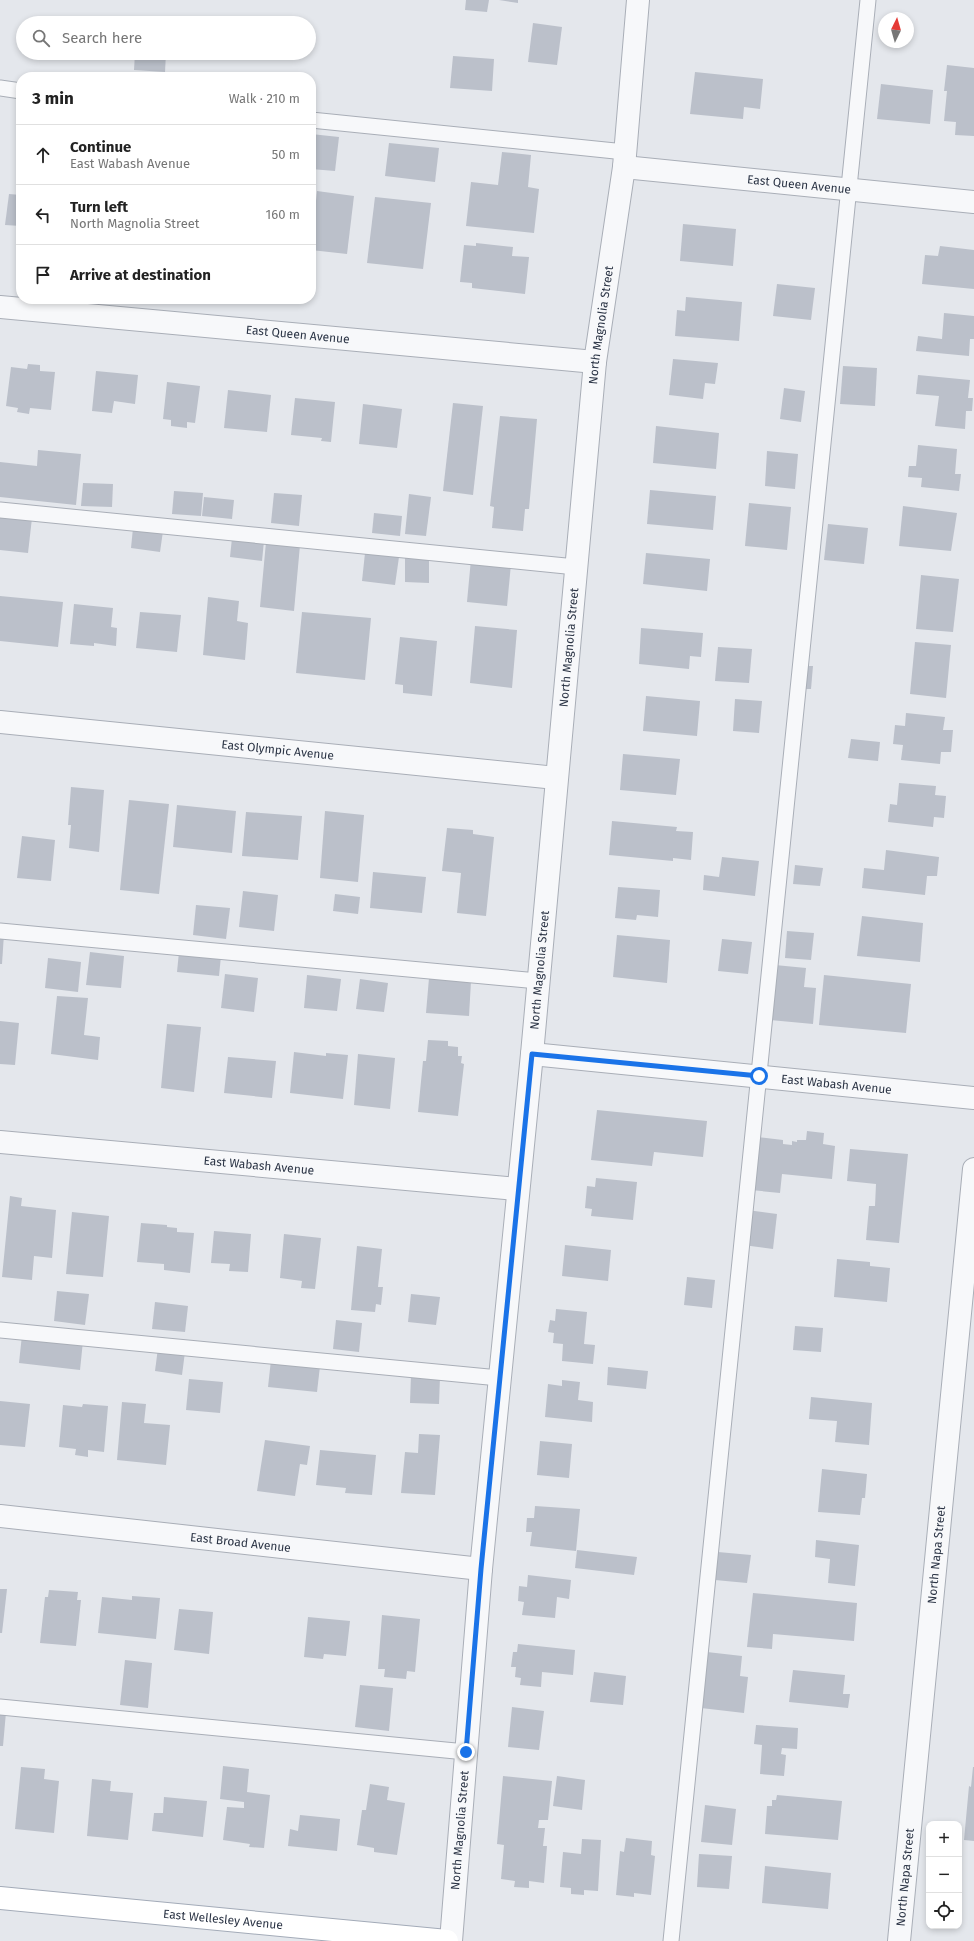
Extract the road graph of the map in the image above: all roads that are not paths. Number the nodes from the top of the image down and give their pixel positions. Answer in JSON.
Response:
{"nodes":[{"id":1,"x":638,"y":0,"type":"edge"},
{"id":2,"x":868,"y":0,"type":"edge"},
{"id":3,"x":0,"y":88,"type":"edge"},
{"id":4,"x":16,"y":90,"type":"edge"},
{"id":5,"x":316,"y":121,"type":"edge"},
{"id":6,"x":624,"y":159,"type":"junction"},
{"id":7,"x":848,"y":190,"type":"junction"},
{"id":8,"x":974,"y":202,"type":"edge"},
{"id":9,"x":0,"y":307,"type":"edge"},
{"id":10,"x":595,"y":362,"type":"junction"},
{"id":11,"x":0,"y":510,"type":"edge"},
{"id":12,"x":576,"y":567,"type":"junction"},
{"id":13,"x":0,"y":722,"type":"edge"},
{"id":14,"x":556,"y":778,"type":"junction"},
{"id":15,"x":0,"y":931,"type":"edge"},
{"id":16,"x":538,"y":980,"type":"junction"},
{"id":17,"x":532,"y":1054,"type":"junction"},
{"id":18,"x":759,"y":1076,"type":"junction"},
{"id":19,"x":974,"y":1098,"type":"edge"},
{"id":20,"x":0,"y":1142,"type":"edge"},
{"id":21,"x":974,"y":1169,"type":"edge"},
{"id":22,"x":517,"y":1189,"type":"junction"},
{"id":23,"x":0,"y":1330,"type":"edge"},
{"id":24,"x":499,"y":1378,"type":"junction"},
{"id":25,"x":0,"y":1516,"type":"edge"},
{"id":26,"x":481,"y":1569,"type":"junction"},
{"id":27,"x":0,"y":1707,"type":"edge"},
{"id":28,"x":466,"y":1752,"type":"junction"},
{"id":29,"x":0,"y":1898,"type":"edge"},
{"id":30,"x":447,"y":1941,"type":"edge"},
{"id":31,"x":451,"y":1941,"type":"edge"},
{"id":32,"x":671,"y":1941,"type":"edge"},
{"id":33,"x":899,"y":1941,"type":"edge"}],
"edges":[{"from":1,"to":6,"type":"street","name":"North Magnolia Street"},
{"from":2,"to":7,"type":"lane"},
{"from":3,"to":4,"type":"lane"},
{"from":5,"to":6,"type":"lane"},
{"from":6,"to":7,"type":"street","name":"East Queen Avenue"},
{"from":6,"to":10,"type":"street","name":"North Magnolia Street"},
{"from":7,"to":8,"type":"street","name":"East Queen Avenue"},
{"from":7,"to":18,"type":"lane"},
{"from":9,"to":10,"type":"street","name":"East Queen Avenue"},
{"from":10,"to":12,"type":"street","name":"North Magnolia Street"},
{"from":11,"to":12,"type":"lane"},
{"from":12,"to":14,"type":"street","name":"North Magnolia Street"},
{"from":13,"to":14,"type":"street","name":"East Olympic Avenue"},
{"from":14,"to":16,"type":"street","name":"North Magnolia Street"},
{"from":15,"to":16,"type":"lane"},
{"from":16,"to":17,"type":"street","name":"North Magnolia Street"},
{"from":17,"to":18,"type":"street","name":"East Wabash Avenue"},
{"from":17,"to":22,"type":"street","name":"North Magnolia Street"},
{"from":18,"to":19,"type":"street","name":"East Wabash Avenue"},
{"from":18,"to":32,"type":"lane"},
{"from":20,"to":22,"type":"street","name":"East Wabash Avenue"},
{"from":21,"to":33,"type":"street","name":"North Napa Street"},
{"from":22,"to":24,"type":"street","name":"North Magnolia Street"},
{"from":23,"to":24,"type":"lane"},
{"from":24,"to":26,"type":"street","name":"North Magnolia Street"},
{"from":25,"to":26,"type":"street","name":"East Broad Avenue"},
{"from":26,"to":28,"type":"street","name":"North Magnolia Street"},
{"from":27,"to":28,"type":"lane"},
{"from":28,"to":31,"type":"street","name":"North Magnolia Street"},
{"from":29,"to":30,"type":"main road","name":"East Wellesley Avenue"}]}
